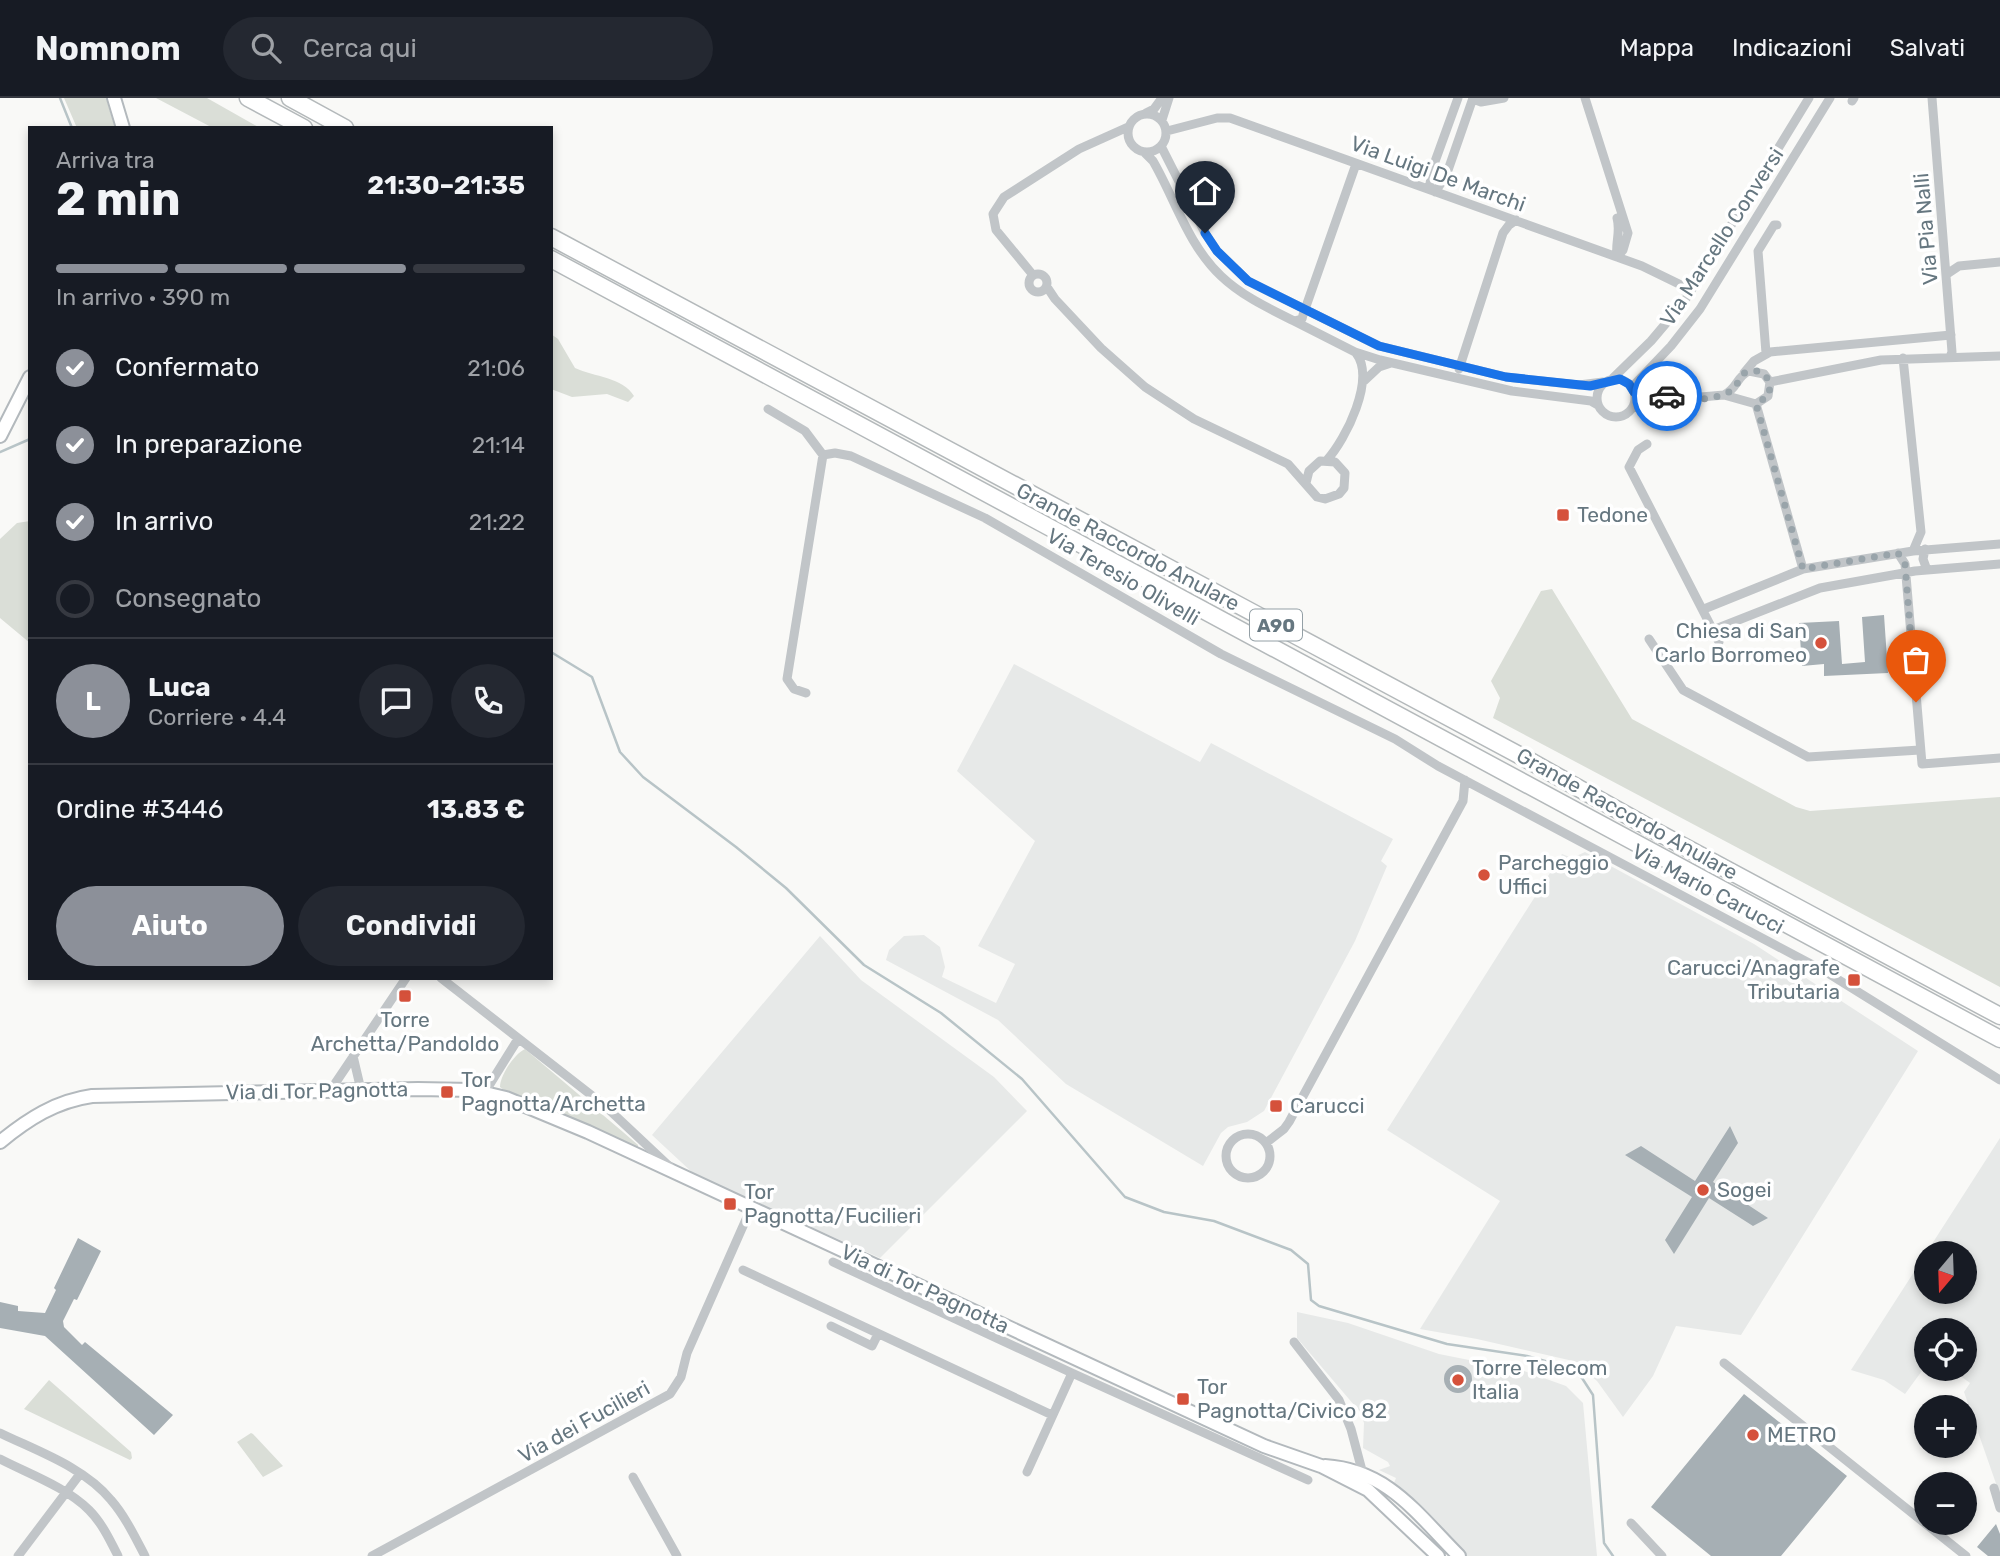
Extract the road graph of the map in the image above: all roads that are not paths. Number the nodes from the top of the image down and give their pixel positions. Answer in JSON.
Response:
{"nodes":[{"id":1,"x":114,"y":98,"type":"edge"},
{"id":2,"x":248,"y":98,"type":"edge"},
{"id":3,"x":290,"y":98,"type":"edge"},
{"id":4,"x":1162,"y":98,"type":"edge"},
{"id":5,"x":1169,"y":98,"type":"edge"},
{"id":6,"x":1458,"y":98,"type":"edge"},
{"id":7,"x":1504,"y":98,"type":"edge"},
{"id":8,"x":1809,"y":98,"type":"edge"},
{"id":9,"x":1830,"y":98,"type":"edge"},
{"id":10,"x":1932,"y":98,"type":"edge"},
{"id":11,"x":1473,"y":99,"type":"edge"},
{"id":12,"x":1585,"y":99,"type":"edge"},
{"id":13,"x":1146,"y":113,"type":"junction"},
{"id":14,"x":1452,"y":114,"type":"junction"},
{"id":15,"x":1466,"y":119,"type":"junction"},
{"id":16,"x":1162,"y":120,"type":"junction"},
{"id":17,"x":122,"y":126,"type":"edge"},
{"id":18,"x":300,"y":126,"type":"edge"},
{"id":19,"x":341,"y":126,"type":"edge"},
{"id":20,"x":1128,"y":127,"type":"junction"},
{"id":21,"x":1167,"y":131,"type":"junction"},
{"id":22,"x":1093,"y":144,"type":"junction"},
{"id":23,"x":1132,"y":145,"type":"junction"},
{"id":24,"x":1161,"y":146,"type":"junction"},
{"id":25,"x":1144,"y":152,"type":"junction"},
{"id":26,"x":1356,"y":164,"type":"junction"},
{"id":27,"x":1432,"y":190,"type":"junction"},
{"id":28,"x":1516,"y":220,"type":"junction"},
{"id":29,"x":1777,"y":225,"type":"dead end"},
{"id":30,"x":553,"y":238,"type":"edge"},
{"id":31,"x":1617,"y":257,"type":"junction"},
{"id":32,"x":553,"y":261,"type":"edge"},
{"id":33,"x":2000,"y":262,"type":"edge"},
{"id":34,"x":1947,"y":274,"type":"junction"},
{"id":35,"x":1033,"y":275,"type":"junction"},
{"id":36,"x":1045,"y":289,"type":"junction"},
{"id":37,"x":1688,"y":295,"type":"junction"},
{"id":38,"x":1304,"y":310,"type":"junction"},
{"id":39,"x":1294,"y":321,"type":"junction"},
{"id":40,"x":1951,"y":335,"type":"junction"},
{"id":41,"x":1355,"y":352,"type":"junction"},
{"id":42,"x":1766,"y":353,"type":"junction"},
{"id":43,"x":2000,"y":356,"type":"edge"},
{"id":44,"x":1950,"y":357,"type":"junction"},
{"id":45,"x":1903,"y":358,"type":"junction"},
{"id":46,"x":1391,"y":363,"type":"junction"},
{"id":47,"x":1460,"y":366,"type":"junction"},
{"id":48,"x":1744,"y":373,"type":"junction"},
{"id":49,"x":1450,"y":377,"type":"junction"},
{"id":50,"x":1614,"y":378,"type":"junction"},
{"id":51,"x":28,"y":381,"type":"edge"},
{"id":52,"x":1364,"y":381,"type":"junction"},
{"id":53,"x":1603,"y":382,"type":"junction"},
{"id":54,"x":1770,"y":382,"type":"junction"},
{"id":55,"x":1737,"y":386,"type":"junction"},
{"id":56,"x":1633,"y":389,"type":"junction"},
{"id":57,"x":1724,"y":395,"type":"junction"},
{"id":58,"x":1676,"y":399,"type":"junction"},
{"id":59,"x":1742,"y":399,"type":"junction"},
{"id":60,"x":1756,"y":404,"type":"junction"},
{"id":61,"x":1598,"y":405,"type":"junction"},
{"id":62,"x":1632,"y":408,"type":"junction"},
{"id":63,"x":768,"y":409,"type":"dead end"},
{"id":64,"x":0,"y":436,"type":"edge"},
{"id":65,"x":1342,"y":443,"type":"junction"},
{"id":66,"x":1647,"y":444,"type":"dead end"},
{"id":67,"x":823,"y":455,"type":"junction"},
{"id":68,"x":1327,"y":460,"type":"junction"},
{"id":69,"x":1288,"y":464,"type":"junction"},
{"id":70,"x":1314,"y":465,"type":"junction"},
{"id":71,"x":1341,"y":467,"type":"junction"},
{"id":72,"x":1306,"y":483,"type":"junction"},
{"id":73,"x":2000,"y":544,"type":"edge"},
{"id":74,"x":1925,"y":549,"type":"junction"},
{"id":75,"x":1913,"y":551,"type":"junction"},
{"id":76,"x":1898,"y":553,"type":"junction"},
{"id":77,"x":2000,"y":564,"type":"edge"},
{"id":78,"x":1803,"y":569,"type":"junction"},
{"id":79,"x":1927,"y":570,"type":"junction"},
{"id":80,"x":1905,"y":572,"type":"junction"},
{"id":81,"x":1704,"y":609,"type":"junction"},
{"id":82,"x":1713,"y":630,"type":"junction"},
{"id":83,"x":1649,"y":639,"type":"dead end"},
{"id":84,"x":1719,"y":642,"type":"dead end"},
{"id":85,"x":806,"y":693,"type":"dead end"},
{"id":86,"x":1920,"y":750,"type":"junction"},
{"id":87,"x":2000,"y":758,"type":"edge"},
{"id":88,"x":1465,"y":780,"type":"junction"},
{"id":89,"x":405,"y":980,"type":"edge"},
{"id":90,"x":444,"y":980,"type":"edge"},
{"id":91,"x":2000,"y":1016,"type":"edge"},
{"id":92,"x":518,"y":1039,"type":"junction"},
{"id":93,"x":2000,"y":1039,"type":"edge"},
{"id":94,"x":353,"y":1056,"type":"junction"},
{"id":95,"x":2000,"y":1080,"type":"edge"},
{"id":96,"x":361,"y":1090,"type":"junction"},
{"id":97,"x":330,"y":1091,"type":"junction"},
{"id":98,"x":485,"y":1092,"type":"junction"},
{"id":99,"x":0,"y":1142,"type":"edge"},
{"id":100,"x":1266,"y":1143,"type":"junction"},
{"id":101,"x":678,"y":1175,"type":"junction"},
{"id":102,"x":751,"y":1208,"type":"junction"},
{"id":103,"x":833,"y":1262,"type":"dead end"},
{"id":104,"x":743,"y":1270,"type":"dead end"},
{"id":105,"x":831,"y":1326,"type":"dead end"},
{"id":106,"x":878,"y":1334,"type":"junction"},
{"id":107,"x":1294,"y":1342,"type":"dead end"},
{"id":108,"x":1724,"y":1363,"type":"dead end"},
{"id":109,"x":1072,"y":1373,"type":"junction"},
{"id":110,"x":1052,"y":1415,"type":"junction"},
{"id":111,"x":0,"y":1433,"type":"edge"},
{"id":112,"x":0,"y":1459,"type":"edge"},
{"id":113,"x":1321,"y":1466,"type":"junction"},
{"id":114,"x":1027,"y":1472,"type":"dead end"},
{"id":115,"x":1362,"y":1472,"type":"junction"},
{"id":116,"x":80,"y":1474,"type":"junction"},
{"id":117,"x":633,"y":1476,"type":"dead end"},
{"id":118,"x":1308,"y":1480,"type":"dead end"},
{"id":119,"x":1994,"y":1488,"type":"dead end"},
{"id":120,"x":1368,"y":1490,"type":"junction"},
{"id":121,"x":66,"y":1494,"type":"junction"},
{"id":122,"x":2000,"y":1508,"type":"edge"},
{"id":123,"x":1631,"y":1523,"type":"dead end"},
{"id":124,"x":18,"y":1556,"type":"edge"},
{"id":125,"x":118,"y":1556,"type":"edge"},
{"id":126,"x":145,"y":1556,"type":"edge"},
{"id":127,"x":372,"y":1556,"type":"edge"},
{"id":128,"x":677,"y":1556,"type":"edge"},
{"id":129,"x":1438,"y":1556,"type":"edge"},
{"id":130,"x":1459,"y":1556,"type":"edge"},
{"id":131,"x":1662,"y":1556,"type":"edge"},
{"id":132,"x":1966,"y":1556,"type":"edge"}],
"edges":[{"from":1,"to":17,"type":"street"},
{"from":2,"to":18,"type":"highway"},
{"from":3,"to":19,"type":"highway"},
{"from":4,"to":13,"type":"street"},
{"from":5,"to":16,"type":"street"},
{"from":6,"to":14,"type":"street"},
{"from":7,"to":11,"type":"street"},
{"from":8,"to":37,"type":"street","name":"Via Marcello Conversi"},
{"from":9,"to":56,"type":"street","name":"Via Marcello Conversi"},
{"from":10,"to":34,"type":"street","name":"Via Pia Nalli"},
{"from":11,"to":15,"type":"street"},
{"from":12,"to":31,"type":"street"},
{"from":13,"to":16,"type":"street"},
{"from":13,"to":20,"type":"street"},
{"from":14,"to":15,"type":"street"},
{"from":14,"to":27,"type":"street"},
{"from":15,"to":27,"type":"street"},
{"from":16,"to":21,"type":"street"},
{"from":20,"to":22,"type":"street"},
{"from":20,"to":23,"type":"street"},
{"from":21,"to":24,"type":"street"},
{"from":21,"to":26,"type":"street","name":"Via Luigi De Marchi"},
{"from":22,"to":23,"type":"street"},
{"from":22,"to":35,"type":"street"},
{"from":23,"to":25,"type":"street"},
{"from":24,"to":25,"type":"street"},
{"from":24,"to":38,"type":"street"},
{"from":25,"to":39,"type":"street"},
{"from":26,"to":27,"type":"street","name":"Via Luigi De Marchi"},
{"from":26,"to":38,"type":"street"},
{"from":27,"to":28,"type":"street","name":"Via Luigi De Marchi"},
{"from":28,"to":31,"type":"street","name":"Via Luigi De Marchi"},
{"from":28,"to":47,"type":"street"},
{"from":29,"to":42,"type":"street"},
{"from":30,"to":91,"type":"highway","name":"Grande Raccordo Anulare","number":"A90"},
{"from":31,"to":37,"type":"street","name":"Via Luigi De Marchi"},
{"from":32,"to":93,"type":"highway","name":"Grande Raccordo Anulare","number":"A90"},
{"from":33,"to":34,"type":"street"},
{"from":34,"to":40,"type":"street","name":"Via Pia Nalli"},
{"from":35,"to":36,"type":"street"},
{"from":35,"to":36,"type":"street"},
{"from":36,"to":69,"type":"street"},
{"from":37,"to":50,"type":"street","name":"Via Marcello Conversi"},
{"from":38,"to":39,"type":"street"},
{"from":38,"to":47,"type":"street"},
{"from":39,"to":41,"type":"street"},
{"from":40,"to":42,"type":"street"},
{"from":40,"to":44,"type":"street","name":"Via Pia Nalli"},
{"from":41,"to":46,"type":"street"},
{"from":41,"to":52,"type":"street"},
{"from":42,"to":48,"type":"street"},
{"from":43,"to":44,"type":"street"},
{"from":44,"to":45,"type":"street"},
{"from":45,"to":54,"type":"street"},
{"from":45,"to":75,"type":"street"},
{"from":46,"to":49,"type":"street"},
{"from":46,"to":52,"type":"street"},
{"from":47,"to":49,"type":"street"},
{"from":47,"to":53,"type":"street"},
{"from":48,"to":54,"type":"street"},
{"from":48,"to":55,"type":"street"},
{"from":49,"to":61,"type":"street"},
{"from":50,"to":53,"type":"street"},
{"from":50,"to":56,"type":"street"},
{"from":51,"to":64,"type":"street"},
{"from":52,"to":65,"type":"street"},
{"from":53,"to":61,"type":"street"},
{"from":54,"to":60,"type":"street"},
{"from":55,"to":57,"type":"street"},
{"from":55,"to":59,"type":"street"},
{"from":56,"to":58,"type":"street"},
{"from":56,"to":62,"type":"street"},
{"from":57,"to":58,"type":"street"},
{"from":57,"to":59,"type":"street"},
{"from":58,"to":62,"type":"street"},
{"from":59,"to":60,"type":"street"},
{"from":60,"to":78,"type":"street"},
{"from":61,"to":62,"type":"street"},
{"from":63,"to":67,"type":"street"},
{"from":65,"to":68,"type":"street"},
{"from":65,"to":71,"type":"street"},
{"from":66,"to":81,"type":"street"},
{"from":67,"to":85,"type":"street"},
{"from":67,"to":88,"type":"street","name":"Via Teresio Olivelli"},
{"from":68,"to":70,"type":"street"},
{"from":68,"to":71,"type":"street"},
{"from":69,"to":70,"type":"street"},
{"from":69,"to":72,"type":"street"},
{"from":70,"to":72,"type":"street"},
{"from":71,"to":72,"type":"street"},
{"from":73,"to":74,"type":"street"},
{"from":74,"to":75,"type":"street"},
{"from":74,"to":79,"type":"street"},
{"from":75,"to":76,"type":"street"},
{"from":76,"to":78,"type":"street"},
{"from":76,"to":80,"type":"street"},
{"from":77,"to":79,"type":"street"},
{"from":78,"to":81,"type":"street"},
{"from":79,"to":80,"type":"street"},
{"from":80,"to":82,"type":"street"},
{"from":80,"to":86,"type":"street"},
{"from":81,"to":82,"type":"street"},
{"from":82,"to":84,"type":"street"},
{"from":83,"to":86,"type":"street"},
{"from":86,"to":87,"type":"street"},
{"from":88,"to":95,"type":"street","name":"Via Mario Carucci"},
{"from":88,"to":100,"type":"street"},
{"from":89,"to":94,"type":"street"},
{"from":90,"to":92,"type":"street"},
{"from":92,"to":98,"type":"street"},
{"from":92,"to":101,"type":"street"},
{"from":94,"to":96,"type":"street"},
{"from":94,"to":97,"type":"street"},
{"from":96,"to":97,"type":"street","name":"Via di Tor Pagnotta"},
{"from":96,"to":98,"type":"street","name":"Via di Tor Pagnotta"},
{"from":97,"to":99,"type":"street","name":"Via di Tor Pagnotta"},
{"from":98,"to":101,"type":"street","name":"Via di Tor Pagnotta"},
{"from":100,"to":100,"type":"street"},
{"from":101,"to":102,"type":"street","name":"Via di Tor Pagnotta"},
{"from":102,"to":113,"type":"street","name":"Via di Tor Pagnotta"},
{"from":102,"to":127,"type":"street","name":"Via dei Fucilieri"},
{"from":103,"to":109,"type":"street"},
{"from":104,"to":106,"type":"street"},
{"from":105,"to":106,"type":"street"},
{"from":106,"to":110,"type":"street"},
{"from":107,"to":115,"type":"street"},
{"from":108,"to":132,"type":"street"},
{"from":109,"to":110,"type":"street"},
{"from":109,"to":118,"type":"street"},
{"from":110,"to":114,"type":"street"},
{"from":111,"to":116,"type":"street"},
{"from":112,"to":121,"type":"street"},
{"from":113,"to":115,"type":"street","name":"Via di Tor Pagnotta"},
{"from":113,"to":120,"type":"street","name":"Via di Tor Pagnotta"},
{"from":115,"to":120,"type":"street"},
{"from":115,"to":130,"type":"street","name":"Via di Tor Pagnotta"},
{"from":116,"to":121,"type":"street"},
{"from":116,"to":126,"type":"street"},
{"from":117,"to":128,"type":"street"},
{"from":119,"to":122,"type":"street"},
{"from":120,"to":129,"type":"street","name":"Via di Tor Pagnotta"},
{"from":121,"to":124,"type":"street"},
{"from":121,"to":125,"type":"street"},
{"from":123,"to":131,"type":"street"}]}
